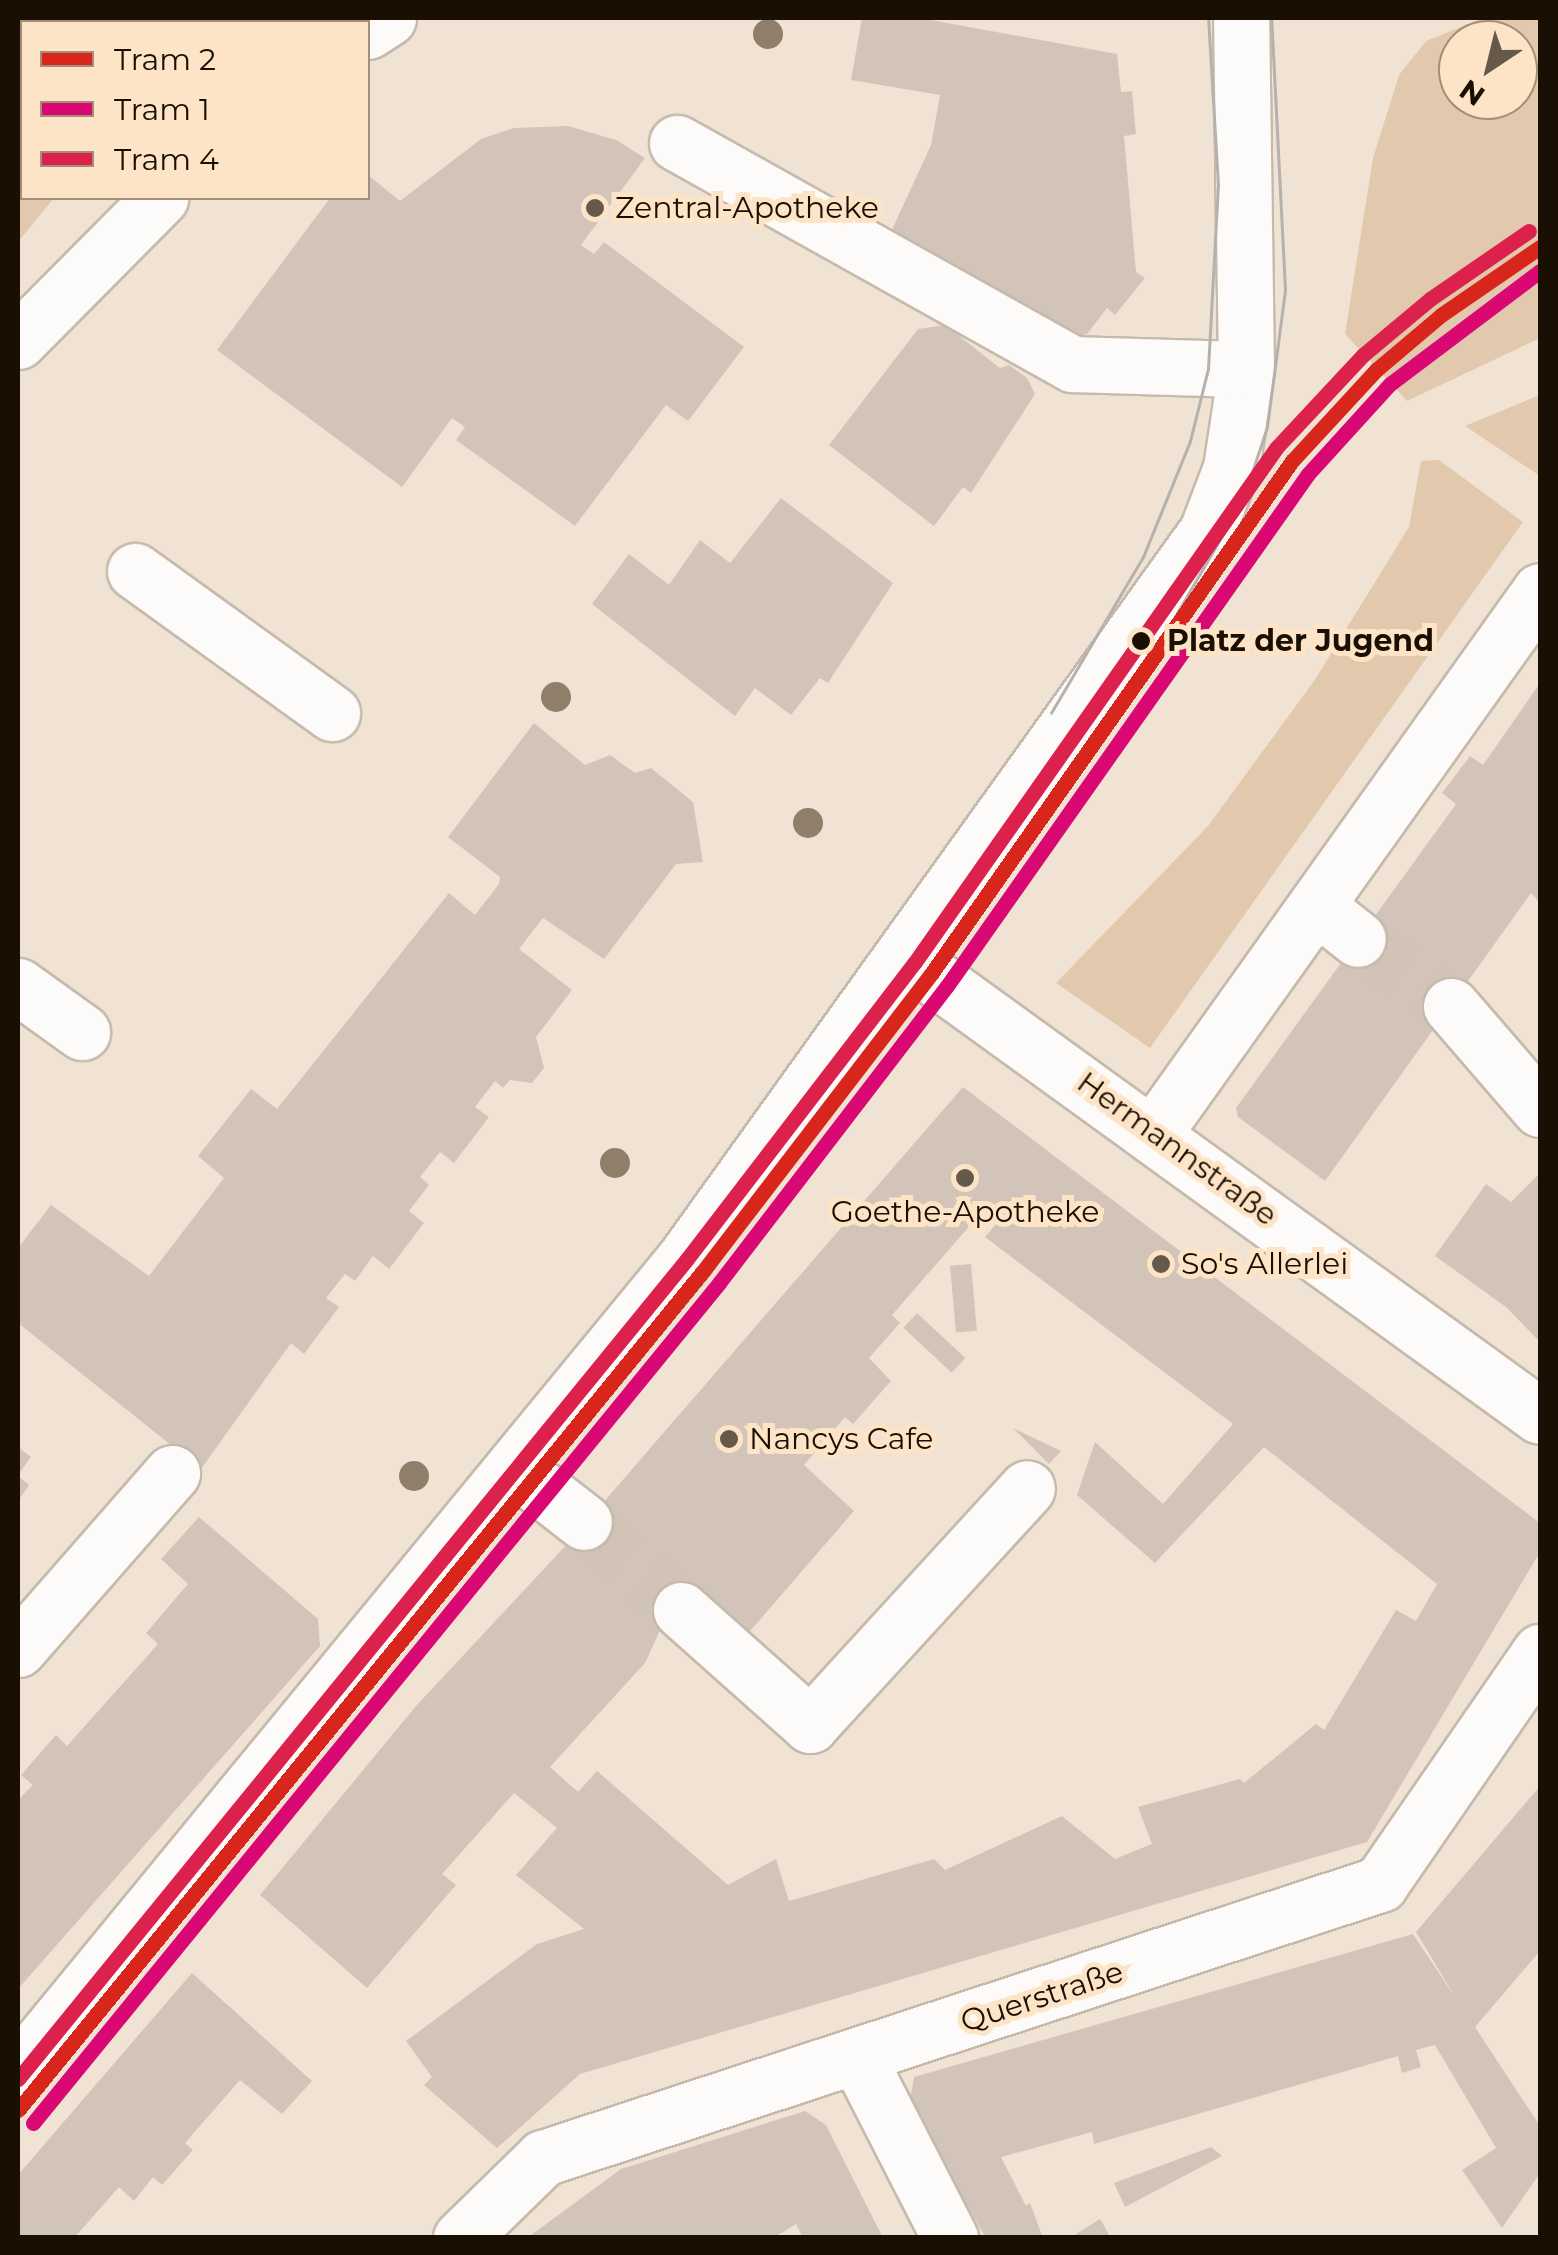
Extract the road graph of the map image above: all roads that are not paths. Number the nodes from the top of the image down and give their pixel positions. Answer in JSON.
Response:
{"nodes":[{"id":1,"x":1240,"y":18,"type":"edge"},
{"id":2,"x":677,"y":143,"type":"dead end"},
{"id":3,"x":138,"y":200,"type":"edge"},
{"id":4,"x":158,"y":200,"type":"edge"},
{"id":5,"x":84,"y":269,"type":"junction"},
{"id":6,"x":18,"y":342,"type":"edge"},
{"id":7,"x":1246,"y":369,"type":"junction"},
{"id":8,"x":134,"y":571,"type":"dead end"},
{"id":9,"x":1540,"y":592,"type":"edge"},
{"id":10,"x":332,"y":713,"type":"dead end"},
{"id":11,"x":1316,"y":906,"type":"junction"},
{"id":12,"x":1358,"y":938,"type":"tunnel mouth"},
{"id":13,"x":907,"y":958,"type":"junction"},
{"id":14,"x":18,"y":986,"type":"edge"},
{"id":15,"x":1451,"y":1006,"type":"tunnel mouth"},
{"id":16,"x":82,"y":1032,"type":"dead end"},
{"id":17,"x":1540,"y":1109,"type":"edge"},
{"id":18,"x":1155,"y":1132,"type":"junction"},
{"id":19,"x":1540,"y":1416,"type":"edge"},
{"id":20,"x":516,"y":1469,"type":"junction"},
{"id":21,"x":172,"y":1473,"type":"dead end"},
{"id":22,"x":1027,"y":1488,"type":"dead end"},
{"id":23,"x":584,"y":1522,"type":"tunnel mouth"},
{"id":24,"x":681,"y":1610,"type":"tunnel mouth"},
{"id":25,"x":18,"y":1649,"type":"edge"},
{"id":26,"x":1540,"y":1652,"type":"edge"},
{"id":27,"x":858,"y":2058,"type":"junction"},
{"id":28,"x":18,"y":2070,"type":"edge"},
{"id":29,"x":461,"y":2238,"type":"edge"},
{"id":30,"x":950,"y":2238,"type":"edge"}],
"edges":[{"from":1,"to":7,"type":"street"},
{"from":2,"to":7,"type":"street"},
{"from":3,"to":5,"type":"street"},
{"from":4,"to":5,"type":"street"},
{"from":5,"to":6,"type":"street"},
{"from":7,"to":13,"type":"street"},
{"from":8,"to":10,"type":"street"},
{"from":9,"to":11,"type":"street"},
{"from":11,"to":12,"type":"street"},
{"from":11,"to":18,"type":"street"},
{"from":13,"to":18,"type":"street","name":"Hermannstraße"},
{"from":13,"to":20,"type":"street"},
{"from":14,"to":16,"type":"street"},
{"from":15,"to":17,"type":"street"},
{"from":18,"to":19,"type":"street","name":"Hermannstraße"},
{"from":20,"to":23,"type":"street"},
{"from":20,"to":28,"type":"street"},
{"from":21,"to":25,"type":"street"},
{"from":22,"to":24,"type":"street"},
{"from":26,"to":27,"type":"street","name":"Querstraße"},
{"from":27,"to":29,"type":"street","name":"Querstraße"},
{"from":27,"to":30,"type":"street"}]}
